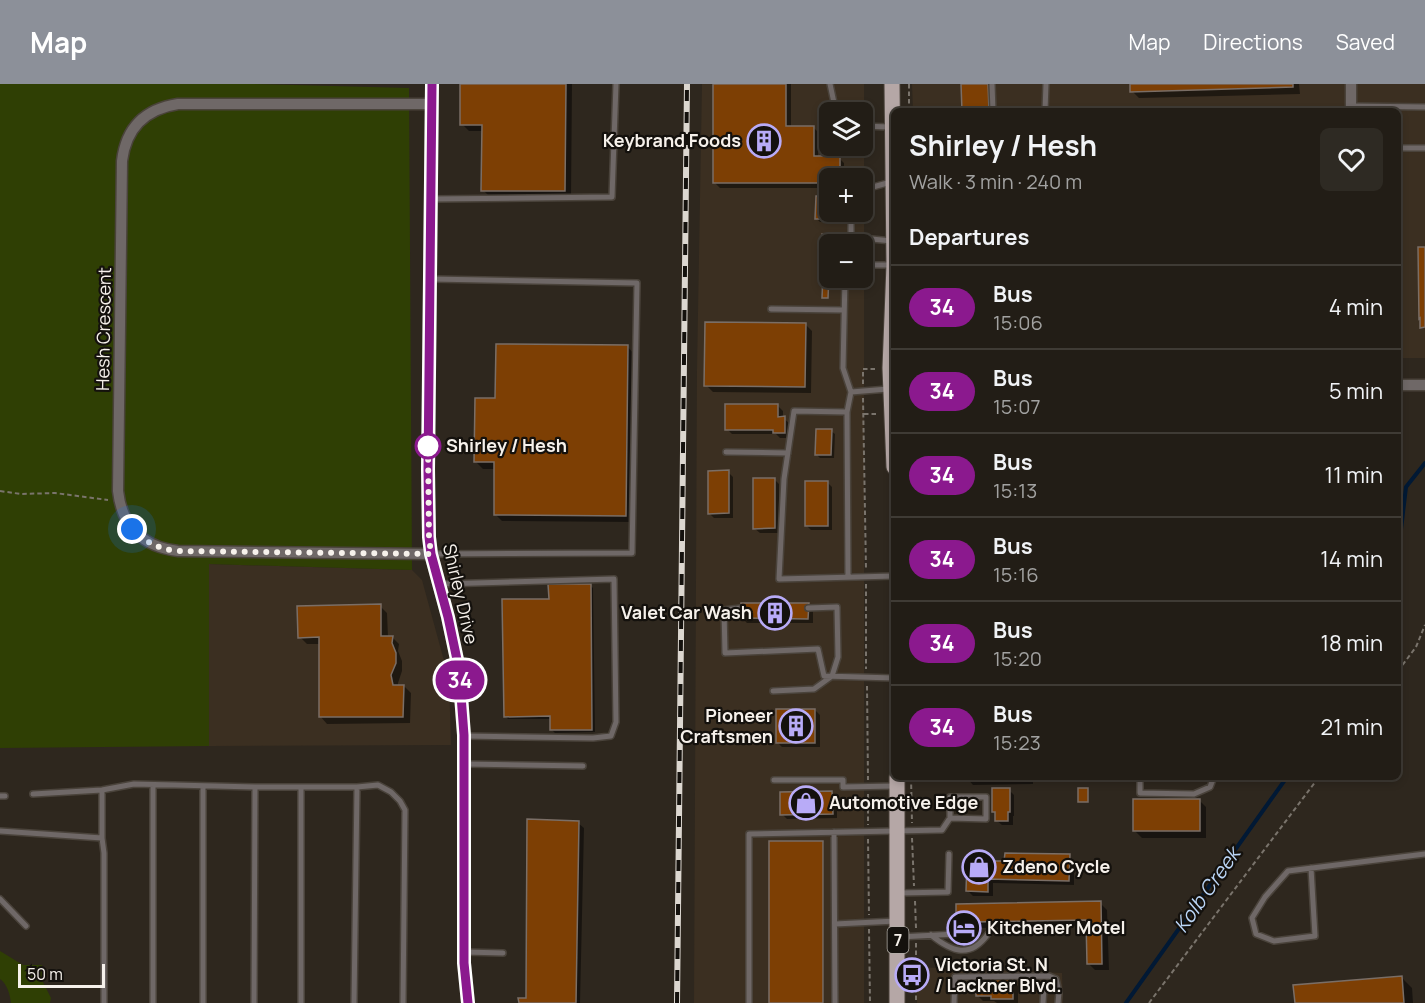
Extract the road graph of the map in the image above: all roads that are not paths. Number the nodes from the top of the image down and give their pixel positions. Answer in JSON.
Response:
{"nodes":[{"id":1,"x":432,"y":84,"type":"edge"},
{"id":2,"x":616,"y":84,"type":"edge"},
{"id":3,"x":830,"y":84,"type":"edge"},
{"id":4,"x":892,"y":84,"type":"edge"},
{"id":5,"x":992,"y":84,"type":"edge"},
{"id":6,"x":1046,"y":84,"type":"edge"},
{"id":7,"x":1351,"y":84,"type":"edge"},
{"id":8,"x":834,"y":102,"type":"edge"},
{"id":9,"x":431,"y":104,"type":"junction"},
{"id":10,"x":1425,"y":107,"type":"edge"},
{"id":11,"x":893,"y":108,"type":"edge"},
{"id":12,"x":993,"y":108,"type":"edge"},
{"id":13,"x":1045,"y":108,"type":"edge"},
{"id":14,"x":1351,"y":108,"type":"edge"},
{"id":15,"x":1388,"y":108,"type":"edge"},
{"id":16,"x":873,"y":126,"type":"edge"},
{"id":17,"x":891,"y":127,"type":"edge"},
{"id":18,"x":1401,"y":148,"type":"edge"},
{"id":19,"x":1425,"y":148,"type":"edge"},
{"id":20,"x":891,"y":183,"type":"edge"},
{"id":21,"x":873,"y":187,"type":"edge"},
{"id":22,"x":431,"y":199,"type":"junction"},
{"id":23,"x":851,"y":222,"type":"edge"},
{"id":24,"x":891,"y":241,"type":"edge"},
{"id":25,"x":873,"y":265,"type":"edge"},
{"id":26,"x":891,"y":265,"type":"edge"},
{"id":27,"x":430,"y":279,"type":"junction"},
{"id":28,"x":845,"y":288,"type":"edge"},
{"id":29,"x":771,"y":309,"type":"dead end"},
{"id":30,"x":844,"y":310,"type":"junction"},
{"id":31,"x":891,"y":342,"type":"edge"},
{"id":32,"x":891,"y":378,"type":"edge"},
{"id":33,"x":1401,"y":385,"type":"edge"},
{"id":34,"x":1425,"y":386,"type":"edge"},
{"id":35,"x":891,"y":389,"type":"edge"},
{"id":36,"x":851,"y":392,"type":"junction"},
{"id":37,"x":847,"y":412,"type":"junction"},
{"id":38,"x":726,"y":452,"type":"dead end"},
{"id":39,"x":788,"y":453,"type":"junction"},
{"id":40,"x":431,"y":554,"type":"junction"},
{"id":41,"x":891,"y":576,"type":"edge"},
{"id":42,"x":848,"y":577,"type":"junction"},
{"id":43,"x":439,"y":584,"type":"junction"},
{"id":44,"x":741,"y":608,"type":"dead end"},
{"id":45,"x":808,"y":608,"type":"dead end"},
{"id":46,"x":832,"y":676,"type":"junction"},
{"id":47,"x":891,"y":678,"type":"edge"},
{"id":48,"x":773,"y":690,"type":"dead end"},
{"id":49,"x":464,"y":735,"type":"junction"},
{"id":50,"x":464,"y":764,"type":"junction"},
{"id":51,"x":584,"y":766,"type":"dead end"},
{"id":52,"x":774,"y":780,"type":"dead end"},
{"id":53,"x":1140,"y":780,"type":"edge"},
{"id":54,"x":1214,"y":780,"type":"edge"},
{"id":55,"x":897,"y":782,"type":"edge"},
{"id":56,"x":153,"y":785,"type":"junction"},
{"id":57,"x":203,"y":786,"type":"junction"},
{"id":58,"x":255,"y":787,"type":"junction"},
{"id":59,"x":301,"y":787,"type":"junction"},
{"id":60,"x":357,"y":787,"type":"junction"},
{"id":61,"x":102,"y":790,"type":"junction"},
{"id":62,"x":33,"y":795,"type":"dead end"},
{"id":63,"x":950,"y":818,"type":"junction"},
{"id":64,"x":0,"y":831,"type":"edge"},
{"id":65,"x":897,"y":831,"type":"junction"},
{"id":66,"x":834,"y":832,"type":"junction"},
{"id":67,"x":102,"y":838,"type":"junction"},
{"id":68,"x":949,"y":854,"type":"dead end"},
{"id":69,"x":1425,"y":854,"type":"edge"},
{"id":70,"x":1311,"y":868,"type":"junction"},
{"id":71,"x":897,"y":893,"type":"junction"},
{"id":72,"x":0,"y":899,"type":"edge"},
{"id":73,"x":898,"y":921,"type":"junction"},
{"id":74,"x":835,"y":924,"type":"junction"},
{"id":75,"x":26,"y":926,"type":"dead end"},
{"id":76,"x":956,"y":934,"type":"dead end"},
{"id":77,"x":988,"y":934,"type":"dead end"},
{"id":78,"x":931,"y":935,"type":"junction"},
{"id":79,"x":898,"y":937,"type":"junction"},
{"id":80,"x":464,"y":951,"type":"junction"},
{"id":81,"x":503,"y":953,"type":"dead end"},
{"id":82,"x":1044,"y":986,"type":"dead end"},
{"id":83,"x":104,"y":1003,"type":"edge"},
{"id":84,"x":153,"y":1003,"type":"edge"},
{"id":85,"x":203,"y":1003,"type":"edge"},
{"id":86,"x":254,"y":1003,"type":"edge"},
{"id":87,"x":302,"y":1003,"type":"edge"},
{"id":88,"x":354,"y":1003,"type":"edge"},
{"id":89,"x":403,"y":1003,"type":"edge"},
{"id":90,"x":468,"y":1003,"type":"edge"},
{"id":91,"x":749,"y":1003,"type":"edge"},
{"id":92,"x":835,"y":1003,"type":"edge"},
{"id":93,"x":897,"y":1003,"type":"edge"},
{"id":94,"x":954,"y":1003,"type":"edge"},
{"id":95,"x":1043,"y":1003,"type":"edge"},
{"id":96,"x":1058,"y":1003,"type":"edge"}],
"edges":[{"from":1,"to":9,"type":"street","name":"Shirley Drive"},
{"from":2,"to":22,"type":"lane"},
{"from":3,"to":8,"type":"lane"},
{"from":4,"to":11,"type":"main road"},
{"from":5,"to":12,"type":"lane"},
{"from":6,"to":13,"type":"lane"},
{"from":7,"to":14,"type":"street"},
{"from":9,"to":22,"type":"street","name":"Shirley Drive"},
{"from":9,"to":40,"type":"street","name":"Hesh Crescent"},
{"from":10,"to":15,"type":"lane"},
{"from":16,"to":17,"type":"lane"},
{"from":18,"to":19,"type":"lane"},
{"from":20,"to":21,"type":"lane"},
{"from":22,"to":27,"type":"street","name":"Shirley Drive"},
{"from":23,"to":24,"type":"lane"},
{"from":25,"to":26,"type":"lane"},
{"from":27,"to":40,"type":"street","name":"Shirley Drive"},
{"from":27,"to":40,"type":"lane"},
{"from":28,"to":30,"type":"lane"},
{"from":29,"to":30,"type":"lane"},
{"from":30,"to":36,"type":"lane"},
{"from":31,"to":32,"type":"main road"},
{"from":33,"to":34,"type":"street"},
{"from":35,"to":36,"type":"lane"},
{"from":36,"to":37,"type":"lane"},
{"from":37,"to":39,"type":"lane"},
{"from":37,"to":42,"type":"lane"},
{"from":38,"to":39,"type":"lane"},
{"from":39,"to":42,"type":"lane"},
{"from":40,"to":43,"type":"street","name":"Shirley Drive"},
{"from":41,"to":42,"type":"lane"},
{"from":43,"to":49,"type":"street","name":"Shirley Drive"},
{"from":43,"to":49,"type":"lane"},
{"from":44,"to":46,"type":"lane"},
{"from":45,"to":46,"type":"lane"},
{"from":46,"to":47,"type":"lane"},
{"from":46,"to":48,"type":"lane"},
{"from":49,"to":50,"type":"street","name":"Shirley Drive"},
{"from":50,"to":51,"type":"lane"},
{"from":50,"to":80,"type":"street","name":"Shirley Drive"},
{"from":52,"to":55,"type":"lane"},
{"from":53,"to":54,"type":"lane"},
{"from":55,"to":65,"type":"main road","number":"7"},
{"from":56,"to":57,"type":"lane"},
{"from":56,"to":61,"type":"lane"},
{"from":56,"to":84,"type":"lane"},
{"from":57,"to":58,"type":"lane"},
{"from":57,"to":85,"type":"lane"},
{"from":58,"to":59,"type":"lane"},
{"from":58,"to":86,"type":"lane"},
{"from":59,"to":60,"type":"lane"},
{"from":59,"to":87,"type":"lane"},
{"from":60,"to":88,"type":"lane"},
{"from":60,"to":89,"type":"lane"},
{"from":61,"to":62,"type":"lane"},
{"from":61,"to":67,"type":"lane"},
{"from":63,"to":63,"type":"lane"},
{"from":63,"to":65,"type":"lane"},
{"from":64,"to":67,"type":"lane"},
{"from":65,"to":66,"type":"lane"},
{"from":65,"to":71,"type":"main road","number":"7"},
{"from":66,"to":74,"type":"lane"},
{"from":66,"to":91,"type":"lane"},
{"from":67,"to":83,"type":"lane"},
{"from":68,"to":71,"type":"lane"},
{"from":69,"to":70,"type":"lane"},
{"from":70,"to":70,"type":"lane"},
{"from":71,"to":73,"type":"main road","number":"7"},
{"from":72,"to":75,"type":"lane"},
{"from":73,"to":74,"type":"lane"},
{"from":73,"to":79,"type":"main road","number":"7"},
{"from":74,"to":92,"type":"lane"},
{"from":76,"to":78,"type":"lane"},
{"from":77,"to":78,"type":"lane"},
{"from":78,"to":79,"type":"lane"},
{"from":79,"to":93,"type":"main road","number":"7"},
{"from":80,"to":81,"type":"lane"},
{"from":80,"to":90,"type":"street","name":"Shirley Drive"},
{"from":82,"to":95,"type":"lane"},
{"from":94,"to":96,"type":"lane"}]}
